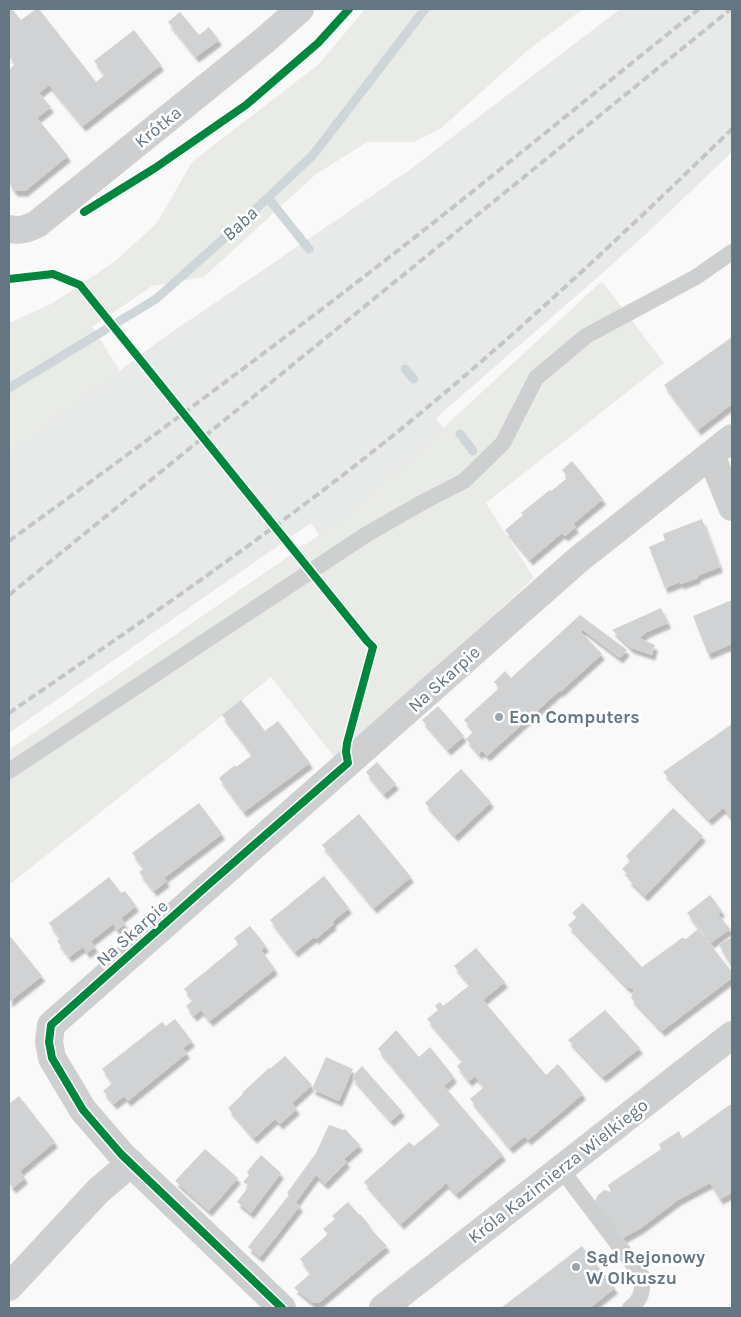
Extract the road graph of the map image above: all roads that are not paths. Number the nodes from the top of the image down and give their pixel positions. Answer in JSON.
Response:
{"nodes":[{"id":1,"x":300,"y":9,"type":"edge"},
{"id":2,"x":9,"y":229,"type":"edge"},
{"id":3,"x":732,"y":252,"type":"edge"},
{"id":4,"x":732,"y":438,"type":"edge"},
{"id":5,"x":711,"y":455,"type":"junction"},
{"id":6,"x":732,"y":507,"type":"edge"},
{"id":7,"x":9,"y":771,"type":"edge"},
{"id":8,"x":732,"y":1034,"type":"edge"},
{"id":9,"x":126,"y":1158,"type":"junction"},
{"id":10,"x":562,"y":1169,"type":"junction"},
{"id":11,"x":9,"y":1287,"type":"edge"},
{"id":12,"x":282,"y":1308,"type":"edge"},
{"id":13,"x":383,"y":1308,"type":"edge"},
{"id":14,"x":630,"y":1308,"type":"edge"}],
"edges":[{"from":1,"to":2,"type":"street","name":"Krótka"},
{"from":3,"to":7,"type":"lane"},
{"from":4,"to":5,"type":"street","name":"Na Skarpie"},
{"from":5,"to":6,"type":"street"},
{"from":5,"to":9,"type":"street","name":"Na Skarpie"},
{"from":8,"to":10,"type":"street","name":"Króla Kazimierza Wielkiego"},
{"from":9,"to":11,"type":"street"},
{"from":9,"to":12,"type":"street"},
{"from":10,"to":13,"type":"street","name":"Króla Kazimierza Wielkiego"},
{"from":10,"to":14,"type":"lane"}]}
